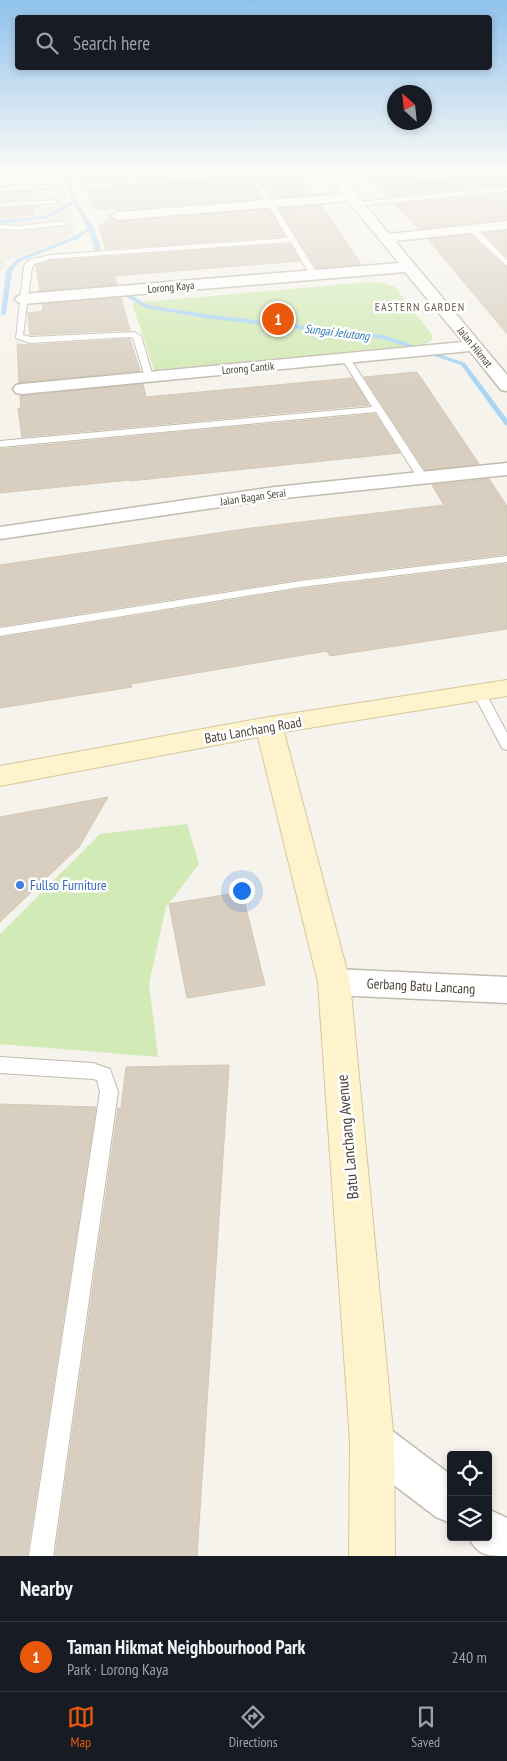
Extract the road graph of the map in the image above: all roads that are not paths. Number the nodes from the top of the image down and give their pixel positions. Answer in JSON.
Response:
{"nodes":[{"id":1,"x":293,"y":240,"type":"edge"},
{"id":2,"x":285,"y":241,"type":"edge"},
{"id":3,"x":388,"y":241,"type":"edge"},
{"id":4,"x":484,"y":241,"type":"edge"},
{"id":5,"x":507,"y":264,"type":"edge"},
{"id":6,"x":409,"y":267,"type":"junction"},
{"id":7,"x":314,"y":275,"type":"junction"},
{"id":8,"x":22,"y":299,"type":"junction"},
{"id":9,"x":474,"y":346,"type":"junction"},
{"id":10,"x":346,"y":359,"type":"junction"},
{"id":11,"x":149,"y":377,"type":"junction"},
{"id":12,"x":507,"y":386,"type":"edge"},
{"id":13,"x":22,"y":390,"type":"dead end"},
{"id":14,"x":379,"y":409,"type":"junction"},
{"id":15,"x":2,"y":444,"type":"edge"},
{"id":16,"x":507,"y":469,"type":"edge"},
{"id":17,"x":423,"y":478,"type":"junction"},
{"id":18,"x":0,"y":533,"type":"edge"},
{"id":19,"x":507,"y":559,"type":"edge"},
{"id":20,"x":0,"y":632,"type":"edge"},
{"id":21,"x":507,"y":688,"type":"edge"},
{"id":22,"x":479,"y":693,"type":"junction"},
{"id":23,"x":270,"y":726,"type":"junction"},
{"id":24,"x":507,"y":745,"type":"edge"},
{"id":25,"x":0,"y":776,"type":"edge"},
{"id":26,"x":334,"y":982,"type":"junction"},
{"id":27,"x":507,"y":990,"type":"edge"},
{"id":28,"x":0,"y":1065,"type":"edge"},
{"id":29,"x":372,"y":1442,"type":"junction"},
{"id":30,"x":447,"y":1499,"type":"edge"},
{"id":31,"x":492,"y":1534,"type":"edge"},
{"id":32,"x":507,"y":1545,"type":"edge"},
{"id":33,"x":42,"y":1556,"type":"edge"},
{"id":34,"x":372,"y":1556,"type":"edge"}],
"edges":[{"from":1,"to":7,"type":"lane"},
{"from":2,"to":8,"type":"lane"},
{"from":3,"to":6,"type":"street","name":"Jalan Hikmat"},
{"from":4,"to":5,"type":"lane"},
{"from":6,"to":7,"type":"street","name":"Lorong Kaya"},
{"from":6,"to":9,"type":"street","name":"Jalan Hikmat"},
{"from":7,"to":8,"type":"street","name":"Lorong Kaya"},
{"from":8,"to":11,"type":"lane"},
{"from":9,"to":10,"type":"street","name":"Lorong Cantik"},
{"from":9,"to":12,"type":"street","name":"Jalan Hikmat"},
{"from":10,"to":11,"type":"street","name":"Lorong Cantik"},
{"from":10,"to":14,"type":"lane"},
{"from":11,"to":13,"type":"street","name":"Lorong Cantik"},
{"from":14,"to":15,"type":"lane"},
{"from":14,"to":17,"type":"lane"},
{"from":16,"to":17,"type":"street","name":"Jalan Bagan Serai"},
{"from":17,"to":18,"type":"street","name":"Jalan Bagan Serai"},
{"from":19,"to":20,"type":"lane"},
{"from":21,"to":22,"type":"street","name":"Batu Lanchang Road"},
{"from":22,"to":23,"type":"street","name":"Batu Lanchang Road"},
{"from":22,"to":24,"type":"lane"},
{"from":23,"to":25,"type":"street","name":"Batu Lanchang Road"},
{"from":23,"to":26,"type":"street","name":"Batu Lanchang Avenue"},
{"from":26,"to":27,"type":"street","name":"Gerbang Batu Lancang"},
{"from":26,"to":29,"type":"street","name":"Batu Lanchang Avenue"},
{"from":28,"to":33,"type":"lane"},
{"from":29,"to":30,"type":"street"},
{"from":29,"to":34,"type":"street","name":"Batu Lanchang Avenue"},
{"from":31,"to":32,"type":"street"}]}
